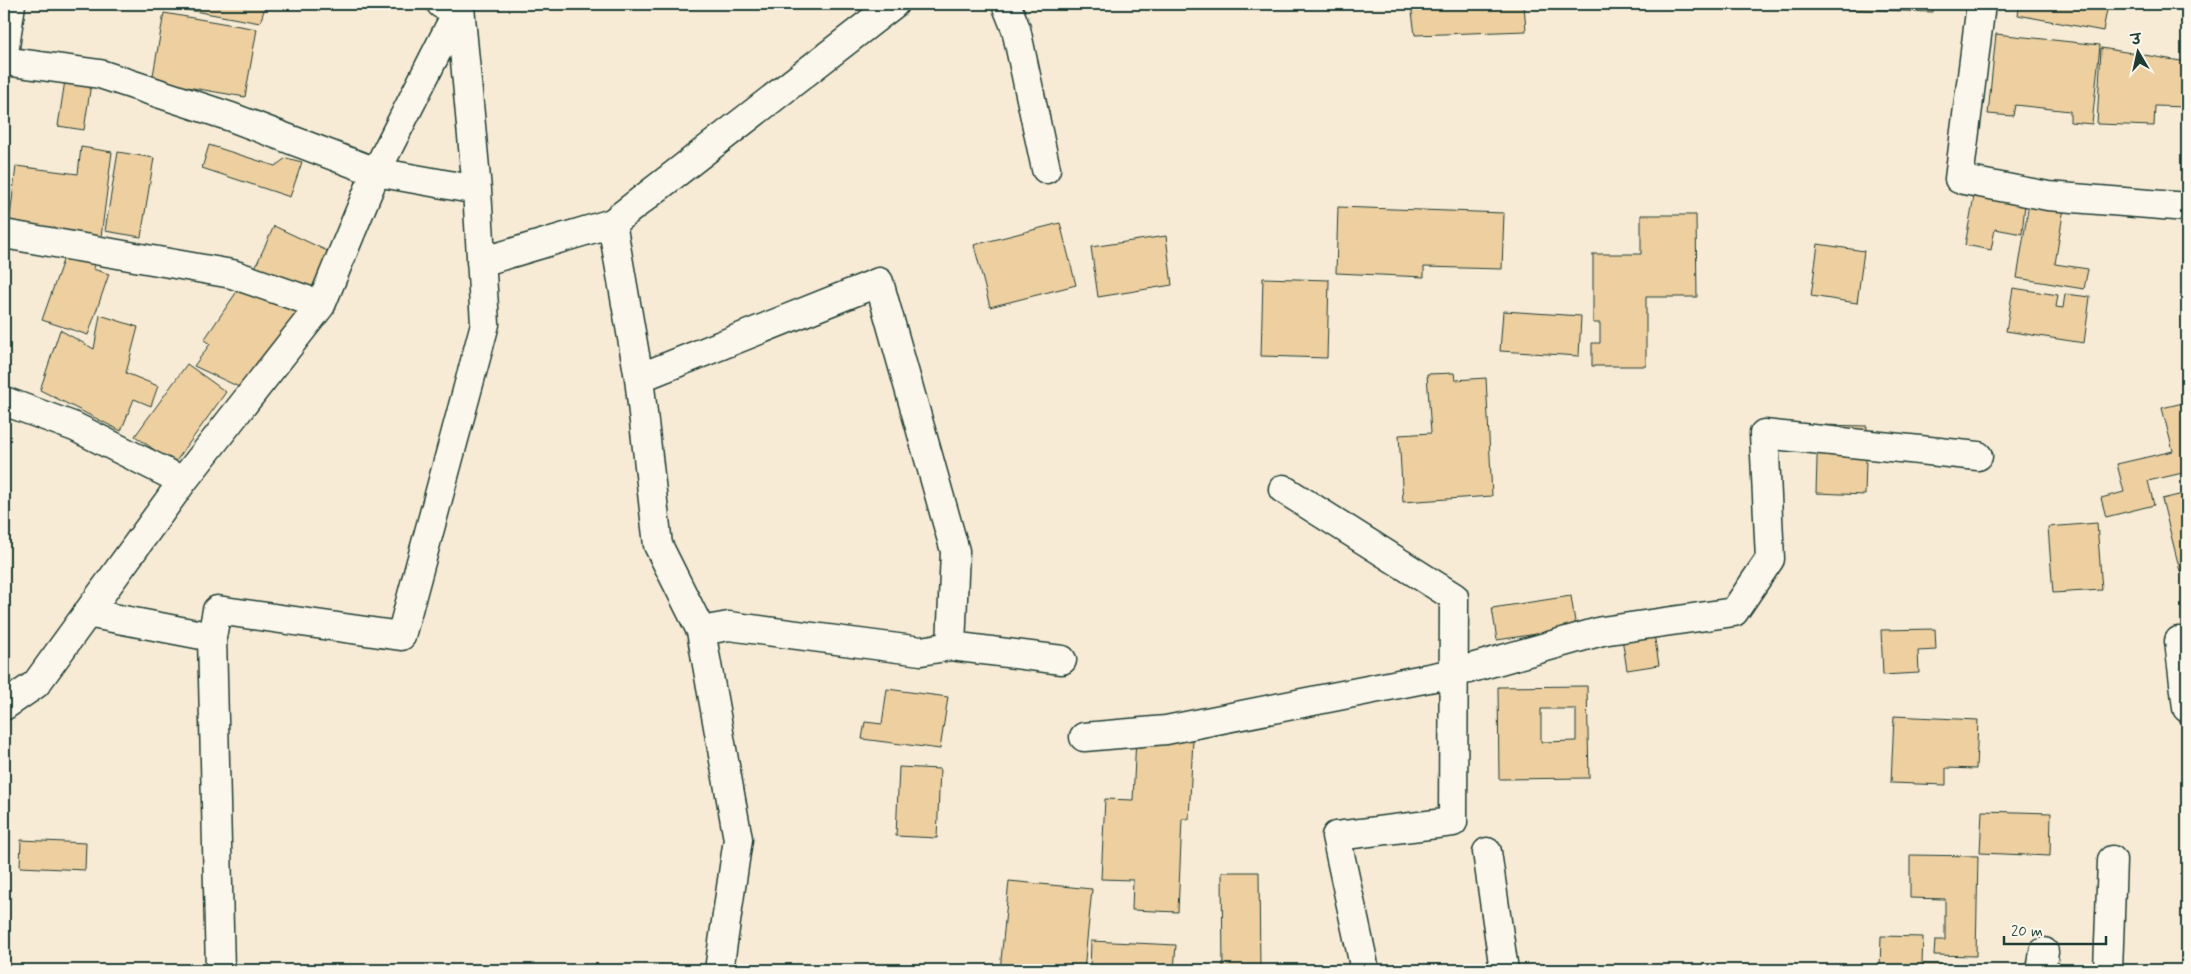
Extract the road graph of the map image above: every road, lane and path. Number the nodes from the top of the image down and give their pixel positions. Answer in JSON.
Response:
{"nodes":[{"id":1,"x":10,"y":4,"type":"edge"},
{"id":2,"x":894,"y":4,"type":"edge"},
{"id":3,"x":1006,"y":4,"type":"edge"},
{"id":4,"x":1981,"y":4,"type":"edge"},
{"id":5,"x":454,"y":5,"type":"edge"},
{"id":6,"x":4,"y":54,"type":"edge"},
{"id":7,"x":4,"y":61,"type":"edge"},
{"id":8,"x":1046,"y":169,"type":"dead end"},
{"id":9,"x":376,"y":172,"type":"junction"},
{"id":10,"x":478,"y":190,"type":"junction"},
{"id":11,"x":2187,"y":208,"type":"edge"},
{"id":12,"x":612,"y":223,"type":"junction"},
{"id":13,"x":4,"y":234,"type":"edge"},
{"id":14,"x":481,"y":262,"type":"junction"},
{"id":15,"x":321,"y":305,"type":"junction"},
{"id":16,"x":640,"y":378,"type":"junction"},
{"id":17,"x":4,"y":401,"type":"edge"},
{"id":18,"x":1978,"y":456,"type":"dead end"},
{"id":19,"x":183,"y":481,"type":"junction"},
{"id":20,"x":1283,"y":489,"type":"dead end"},
{"id":21,"x":87,"y":613,"type":"junction"},
{"id":22,"x":701,"y":630,"type":"junction"},
{"id":23,"x":212,"y":637,"type":"junction"},
{"id":24,"x":2179,"y":641,"type":"dead end"},
{"id":25,"x":951,"y":646,"type":"junction"},
{"id":26,"x":1062,"y":660,"type":"dead end"},
{"id":27,"x":1454,"y":673,"type":"junction"},
{"id":28,"x":5,"y":703,"type":"edge"},
{"id":29,"x":2187,"y":708,"type":"edge"},
{"id":30,"x":1084,"y":737,"type":"dead end"},
{"id":31,"x":1487,"y":852,"type":"dead end"},
{"id":32,"x":2112,"y":860,"type":"dead end"},
{"id":33,"x":220,"y":970,"type":"edge"},
{"id":34,"x":719,"y":970,"type":"edge"},
{"id":35,"x":1365,"y":970,"type":"edge"},
{"id":36,"x":1504,"y":970,"type":"edge"},
{"id":37,"x":2108,"y":970,"type":"edge"}],
"edges":[{"from":1,"to":6,"type":"street"},
{"from":2,"to":12,"type":"street"},
{"from":3,"to":8,"type":"street"},
{"from":4,"to":11,"type":"street"},
{"from":5,"to":9,"type":"street"},
{"from":5,"to":10,"type":"street"},
{"from":7,"to":9,"type":"street"},
{"from":9,"to":10,"type":"street"},
{"from":9,"to":15,"type":"street"},
{"from":10,"to":14,"type":"street"},
{"from":12,"to":14,"type":"street"},
{"from":12,"to":16,"type":"street"},
{"from":13,"to":15,"type":"street"},
{"from":14,"to":23,"type":"street"},
{"from":15,"to":19,"type":"street"},
{"from":16,"to":22,"type":"street"},
{"from":16,"to":25,"type":"street"},
{"from":17,"to":19,"type":"street"},
{"from":18,"to":27,"type":"street"},
{"from":19,"to":21,"type":"street"},
{"from":20,"to":27,"type":"street"},
{"from":21,"to":23,"type":"street"},
{"from":21,"to":28,"type":"street"},
{"from":22,"to":25,"type":"street"},
{"from":22,"to":34,"type":"street"},
{"from":23,"to":33,"type":"street"},
{"from":24,"to":29,"type":"street"},
{"from":25,"to":26,"type":"street"},
{"from":27,"to":30,"type":"street"},
{"from":27,"to":35,"type":"street"},
{"from":31,"to":36,"type":"street"},
{"from":32,"to":37,"type":"street"}]}
